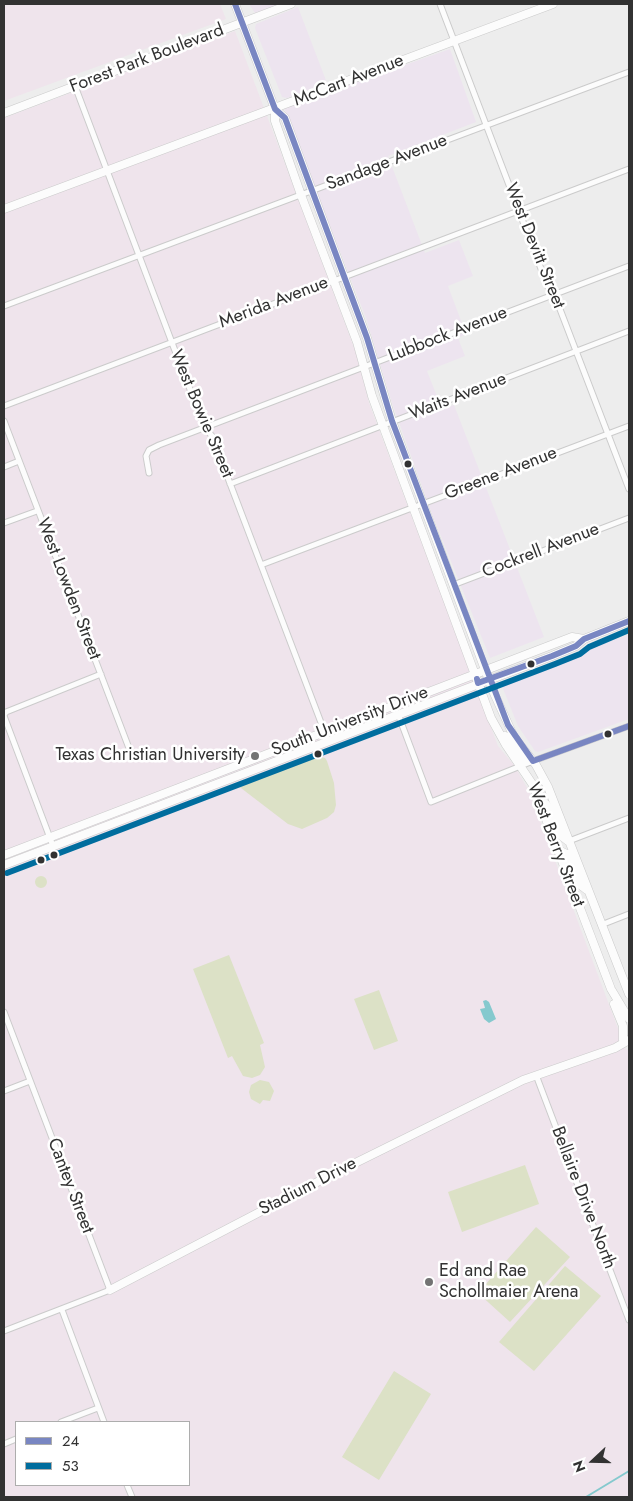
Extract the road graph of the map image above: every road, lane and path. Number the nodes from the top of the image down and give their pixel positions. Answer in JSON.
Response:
{"nodes":[{"id":1,"x":235,"y":4,"type":"edge"},
{"id":2,"x":291,"y":4,"type":"edge"},
{"id":3,"x":440,"y":4,"type":"edge"},
{"id":4,"x":553,"y":4,"type":"edge"},
{"id":5,"x":242,"y":22,"type":"junction"},
{"id":6,"x":454,"y":41,"type":"junction"},
{"id":7,"x":629,"y":72,"type":"edge"},
{"id":8,"x":76,"y":86,"type":"junction"},
{"id":9,"x":275,"y":109,"type":"junction"},
{"id":10,"x":4,"y":113,"type":"edge"},
{"id":11,"x":487,"y":125,"type":"junction"},
{"id":12,"x":629,"y":169,"type":"edge"},
{"id":13,"x":106,"y":171,"type":"junction"},
{"id":14,"x":311,"y":191,"type":"junction"},
{"id":15,"x":302,"y":195,"type":"junction"},
{"id":16,"x":4,"y":209,"type":"edge"},
{"id":17,"x":519,"y":211,"type":"junction"},
{"id":18,"x":139,"y":255,"type":"junction"},
{"id":19,"x":629,"y":266,"type":"edge"},
{"id":20,"x":344,"y":277,"type":"junction"},
{"id":21,"x":334,"y":281,"type":"junction"},
{"id":22,"x":551,"y":296,"type":"junction"},
{"id":23,"x":4,"y":306,"type":"edge"},
{"id":24,"x":629,"y":331,"type":"edge"},
{"id":25,"x":172,"y":342,"type":"junction"},
{"id":26,"x":577,"y":352,"type":"junction"},
{"id":27,"x":375,"y":364,"type":"junction"},
{"id":28,"x":365,"y":367,"type":"junction"},
{"id":29,"x":4,"y":406,"type":"edge"},
{"id":30,"x":4,"y":421,"type":"edge"},
{"id":31,"x":392,"y":421,"type":"junction"},
{"id":32,"x":382,"y":425,"type":"junction"},
{"id":33,"x":629,"y":426,"type":"edge"},
{"id":34,"x":205,"y":428,"type":"junction"},
{"id":35,"x":608,"y":434,"type":"junction"},
{"id":36,"x":19,"y":461,"type":"junction"},
{"id":37,"x":4,"y":467,"type":"edge"},
{"id":38,"x":149,"y":473,"type":"dead end"},
{"id":39,"x":230,"y":484,"type":"junction"},
{"id":40,"x":629,"y":489,"type":"edge"},
{"id":41,"x":423,"y":503,"type":"junction"},
{"id":42,"x":413,"y":507,"type":"junction"},
{"id":43,"x":37,"y":511,"type":"junction"},
{"id":44,"x":629,"y":518,"type":"edge"},
{"id":45,"x":4,"y":523,"type":"edge"},
{"id":46,"x":431,"y":556,"type":"junction"},
{"id":47,"x":261,"y":565,"type":"junction"},
{"id":48,"x":453,"y":585,"type":"junction"},
{"id":49,"x":629,"y":621,"type":"edge"},
{"id":50,"x":584,"y":639,"type":"junction"},
{"id":51,"x":486,"y":671,"type":"junction"},
{"id":52,"x":101,"y":674,"type":"junction"},
{"id":53,"x":475,"y":675,"type":"junction"},
{"id":54,"x":489,"y":680,"type":"junction"},
{"id":55,"x":478,"y":684,"type":"junction"},
{"id":56,"x":398,"y":714,"type":"junction"},
{"id":57,"x":4,"y":715,"type":"edge"},
{"id":58,"x":629,"y":726,"type":"edge"},
{"id":59,"x":497,"y":729,"type":"junction"},
{"id":60,"x":325,"y":732,"type":"junction"},
{"id":61,"x":328,"y":741,"type":"junction"},
{"id":62,"x":132,"y":756,"type":"dead end"},
{"id":63,"x":533,"y":761,"type":"junction"},
{"id":64,"x":522,"y":767,"type":"junction"},
{"id":65,"x":537,"y":793,"type":"junction"},
{"id":66,"x":629,"y":818,"type":"edge"},
{"id":67,"x":49,"y":836,"type":"junction"},
{"id":68,"x":569,"y":842,"type":"junction"},
{"id":69,"x":53,"y":846,"type":"junction"},
{"id":70,"x":558,"y":850,"type":"junction"},
{"id":71,"x":4,"y":855,"type":"edge"},
{"id":72,"x":4,"y":865,"type":"edge"},
{"id":73,"x":587,"y":890,"type":"junction"},
{"id":74,"x":629,"y":914,"type":"edge"},
{"id":75,"x":600,"y":925,"type":"junction"},
{"id":76,"x":606,"y":976,"type":"junction"},
{"id":77,"x":629,"y":994,"type":"edge"},
{"id":78,"x":4,"y":1012,"type":"edge"},
{"id":79,"x":629,"y":1019,"type":"edge"},
{"id":80,"x":627,"y":1040,"type":"edge"},
{"id":81,"x":536,"y":1075,"type":"junction"},
{"id":82,"x":30,"y":1081,"type":"junction"},
{"id":83,"x":4,"y":1092,"type":"edge"},
{"id":84,"x":110,"y":1290,"type":"junction"},
{"id":85,"x":62,"y":1310,"type":"junction"},
{"id":86,"x":629,"y":1320,"type":"edge"},
{"id":87,"x":4,"y":1332,"type":"edge"},
{"id":88,"x":98,"y":1408,"type":"junction"},
{"id":89,"x":64,"y":1421,"type":"edge"},
{"id":90,"x":104,"y":1421,"type":"edge"}],
"edges":[{"from":1,"to":5,"type":"main road","name":"West Berry Street"},
{"from":2,"to":5,"type":"main road","name":"Forest Park Boulevard"},
{"from":3,"to":6,"type":"street","name":"West Devitt Street"},
{"from":4,"to":6,"type":"main road","name":"McCart Avenue"},
{"from":5,"to":8,"type":"main road","name":"Forest Park Boulevard"},
{"from":5,"to":9,"type":"main road","name":"West Berry Street"},
{"from":6,"to":9,"type":"main road","name":"McCart Avenue"},
{"from":6,"to":11,"type":"street","name":"West Devitt Street"},
{"from":7,"to":11,"type":"street","name":"Sandage Avenue"},
{"from":8,"to":10,"type":"main road","name":"Forest Park Boulevard"},
{"from":8,"to":13,"type":"street","name":"West Bowie Street"},
{"from":9,"to":13,"type":"main road","name":"McCart Avenue"},
{"from":9,"to":14,"type":"main road","name":"West Berry Street"},
{"from":9,"to":15,"type":"main road","name":"West Berry Street"},
{"from":11,"to":14,"type":"street","name":"Sandage Avenue"},
{"from":11,"to":17,"type":"street","name":"West Devitt Street"},
{"from":12,"to":17,"type":"street","name":"Merida Avenue"},
{"from":13,"to":16,"type":"main road","name":"McCart Avenue"},
{"from":13,"to":18,"type":"street","name":"West Bowie Street"},
{"from":14,"to":15,"type":"street","name":"Sandage Avenue"},
{"from":14,"to":20,"type":"main road","name":"West Berry Street"},
{"from":15,"to":18,"type":"street","name":"Sandage Avenue"},
{"from":15,"to":21,"type":"main road","name":"West Berry Street"},
{"from":17,"to":20,"type":"street","name":"Merida Avenue"},
{"from":17,"to":22,"type":"street","name":"West Devitt Street"},
{"from":18,"to":23,"type":"street","name":"Sandage Avenue"},
{"from":18,"to":25,"type":"street","name":"West Bowie Street"},
{"from":19,"to":22,"type":"street","name":"Lubbock Avenue"},
{"from":20,"to":21,"type":"street","name":"Merida Avenue"},
{"from":20,"to":27,"type":"main road","name":"West Berry Street"},
{"from":21,"to":25,"type":"street","name":"Merida Avenue"},
{"from":21,"to":28,"type":"main road","name":"West Berry Street"},
{"from":22,"to":26,"type":"street","name":"West Devitt Street"},
{"from":22,"to":27,"type":"street","name":"Lubbock Avenue"},
{"from":24,"to":26,"type":"street","name":"Waits Avenue"},
{"from":25,"to":29,"type":"street","name":"Merida Avenue"},
{"from":25,"to":34,"type":"street","name":"West Bowie Street"},
{"from":26,"to":31,"type":"street","name":"Waits Avenue"},
{"from":26,"to":35,"type":"street","name":"West Devitt Street"},
{"from":27,"to":28,"type":"street","name":"Lubbock Avenue"},
{"from":27,"to":31,"type":"main road","name":"West Berry Street"},
{"from":28,"to":32,"type":"main road","name":"West Berry Street"},
{"from":28,"to":34,"type":"street","name":"Lubbock Avenue"},
{"from":30,"to":36,"type":"street","name":"West Lowden Street"},
{"from":31,"to":32,"type":"street","name":"Waits Avenue"},
{"from":31,"to":41,"type":"main road","name":"West Berry Street"},
{"from":32,"to":39,"type":"street","name":"Waits Avenue"},
{"from":32,"to":42,"type":"main road","name":"West Berry Street"},
{"from":33,"to":35,"type":"street","name":"Greene Avenue"},
{"from":34,"to":38,"type":"street","name":"Lubbock Avenue"},
{"from":34,"to":39,"type":"street","name":"West Bowie Street"},
{"from":35,"to":40,"type":"street","name":"West Devitt Street"},
{"from":35,"to":41,"type":"street","name":"Greene Avenue"},
{"from":36,"to":37,"type":"street"},
{"from":36,"to":43,"type":"street","name":"West Lowden Street"},
{"from":39,"to":47,"type":"street","name":"West Bowie Street"},
{"from":41,"to":42,"type":"street","name":"Greene Avenue"},
{"from":41,"to":48,"type":"main road","name":"West Berry Street"},
{"from":42,"to":46,"type":"main road","name":"West Berry Street"},
{"from":42,"to":47,"type":"street","name":"Greene Avenue"},
{"from":43,"to":45,"type":"street"},
{"from":43,"to":52,"type":"street","name":"West Lowden Street"},
{"from":44,"to":48,"type":"street","name":"Cockrell Avenue"},
{"from":46,"to":48,"type":"main road"},
{"from":46,"to":53,"type":"main road","name":"West Berry Street"},
{"from":47,"to":60,"type":"street","name":"West Bowie Street"},
{"from":48,"to":51,"type":"main road","name":"West Berry Street"},
{"from":49,"to":50,"type":"main road","name":"South University Drive"},
{"from":50,"to":51,"type":"main road","name":"South University Drive"},
{"from":50,"to":54,"type":"main road","name":"South University Drive"},
{"from":51,"to":53,"type":"main road","name":"South University Drive"},
{"from":51,"to":54,"type":"main road","name":"West Berry Street"},
{"from":52,"to":57,"type":"street"},
{"from":52,"to":62,"type":"street","name":"West Lowden Street"},
{"from":53,"to":55,"type":"main road","name":"West Berry Street"},
{"from":53,"to":60,"type":"main road","name":"South University Drive"},
{"from":54,"to":55,"type":"main road","name":"South University Drive"},
{"from":54,"to":63,"type":"main road","name":"West Berry Street"},
{"from":55,"to":56,"type":"main road","name":"South University Drive"},
{"from":55,"to":59,"type":"main road","name":"West Berry Street"},
{"from":56,"to":61,"type":"main road","name":"South University Drive"},
{"from":56,"to":64,"type":"street"},
{"from":57,"to":67,"type":"street"},
{"from":58,"to":63,"type":"street"},
{"from":59,"to":63,"type":"main road"},
{"from":59,"to":64,"type":"main road","name":"West Berry Street"},
{"from":60,"to":61,"type":"street","name":"West Bowie Street"},
{"from":60,"to":67,"type":"main road","name":"South University Drive"},
{"from":61,"to":69,"type":"main road","name":"South University Drive"},
{"from":63,"to":64,"type":"street"},
{"from":63,"to":68,"type":"main road","name":"West Berry Street"},
{"from":64,"to":65,"type":"main road","name":"West Berry Street"},
{"from":65,"to":68,"type":"main road"},
{"from":65,"to":70,"type":"main road","name":"West Berry Street"},
{"from":66,"to":68,"type":"street"},
{"from":67,"to":69,"type":"street"},
{"from":67,"to":71,"type":"main road","name":"South University Drive"},
{"from":68,"to":73,"type":"main road","name":"West Berry Street"},
{"from":69,"to":72,"type":"main road","name":"South University Drive"},
{"from":70,"to":73,"type":"main road"},
{"from":70,"to":76,"type":"main road","name":"West Berry Street"},
{"from":73,"to":75,"type":"main road","name":"West Berry Street"},
{"from":74,"to":75,"type":"street"},
{"from":75,"to":77,"type":"main road","name":"West Berry Street"},
{"from":76,"to":79,"type":"main road","name":"West Berry Street"},
{"from":76,"to":80,"type":"main road"},
{"from":78,"to":82,"type":"street","name":"Cantey Street"},
{"from":80,"to":81,"type":"main road","name":"Stadium Drive"},
{"from":81,"to":84,"type":"main road","name":"Stadium Drive"},
{"from":81,"to":86,"type":"street","name":"Bellaire Drive North"},
{"from":82,"to":83,"type":"street"},
{"from":82,"to":84,"type":"street","name":"Cantey Street"},
{"from":84,"to":85,"type":"street","name":"Stadium Drive"},
{"from":85,"to":87,"type":"street","name":"Stadium Drive"},
{"from":85,"to":88,"type":"street"},
{"from":88,"to":89,"type":"street"},
{"from":88,"to":90,"type":"street"}]}
